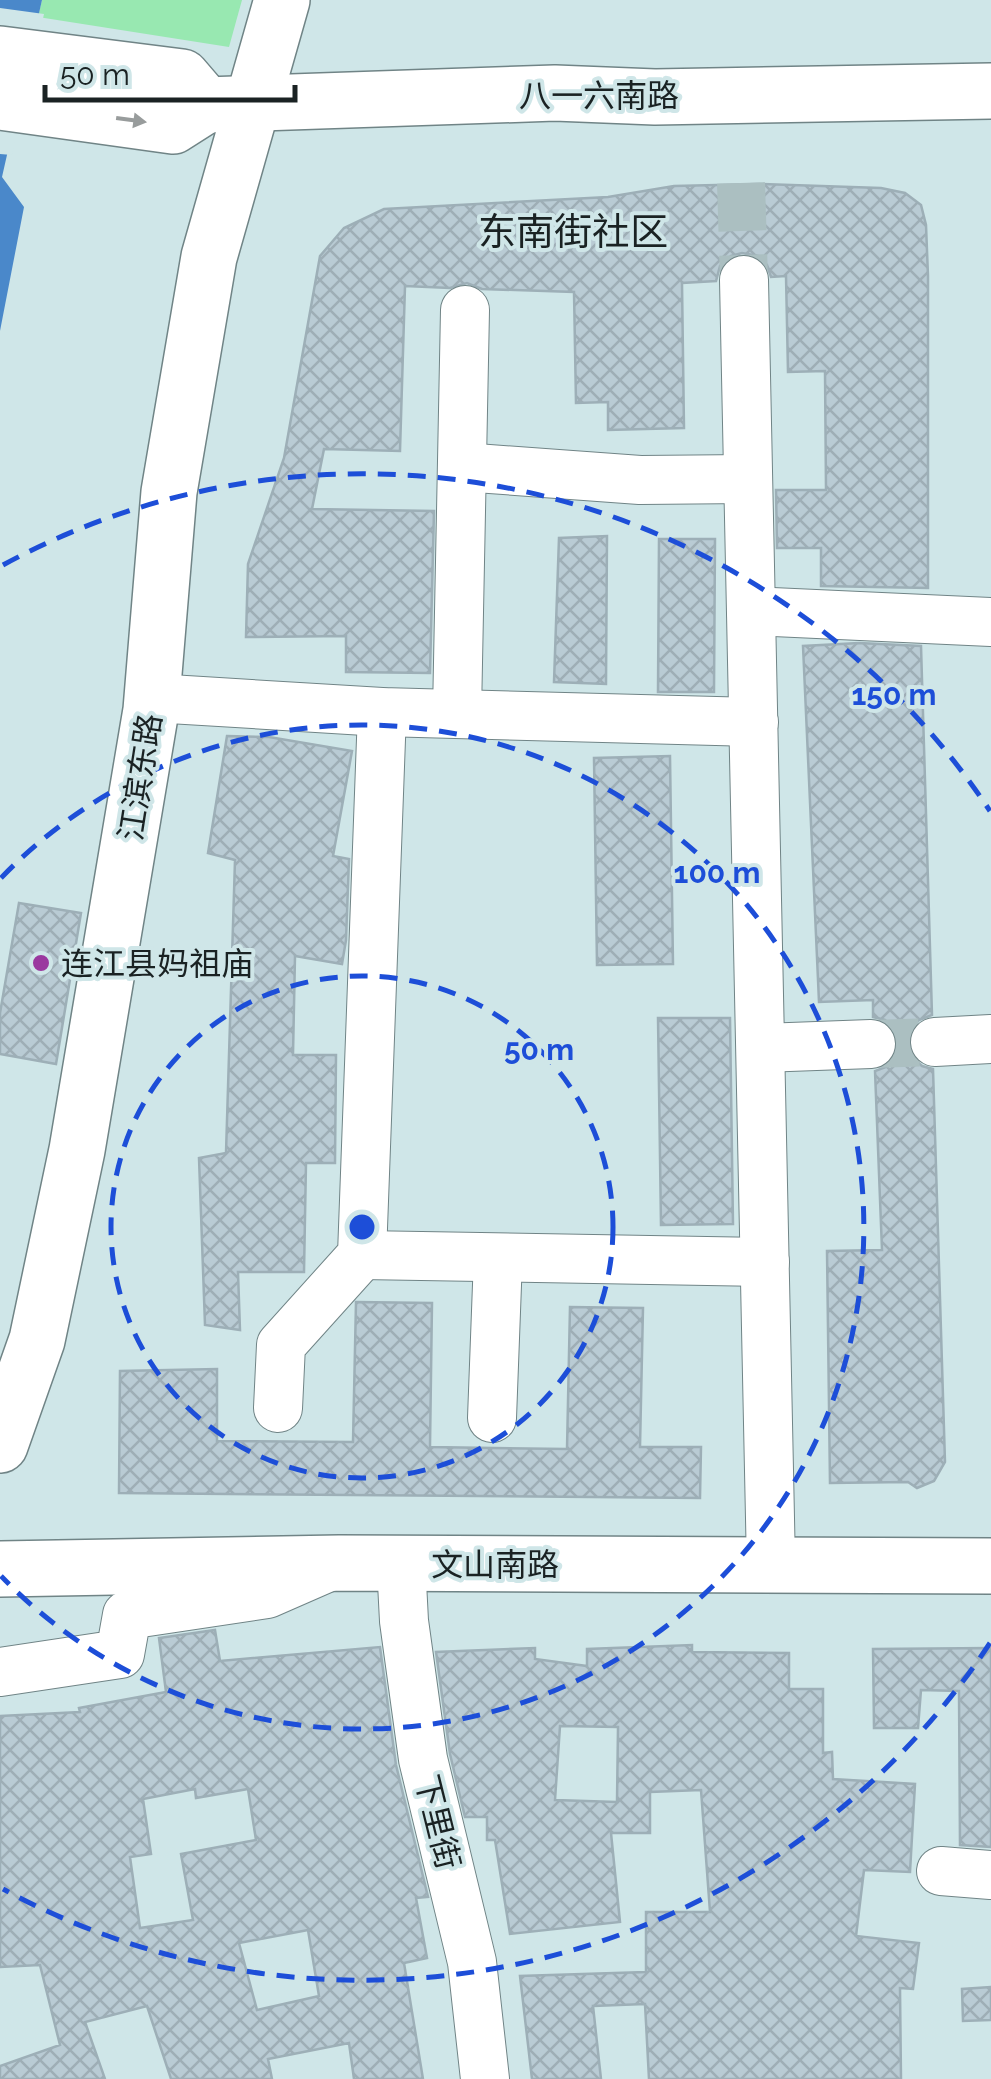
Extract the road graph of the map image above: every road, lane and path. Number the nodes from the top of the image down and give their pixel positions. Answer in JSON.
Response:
{"nodes":[{"id":1,"x":282,"y":0,"type":"edge"},
{"id":2,"x":0,"y":54,"type":"edge"},
{"id":3,"x":991,"y":91,"type":"edge"},
{"id":4,"x":0,"y":102,"type":"edge"},
{"id":5,"x":229,"y":105,"type":"junction"},
{"id":6,"x":744,"y":280,"type":"tunnel mouth"},
{"id":7,"x":465,"y":310,"type":"dead end"},
{"id":8,"x":462,"y":466,"type":"junction"},
{"id":9,"x":748,"y":479,"type":"junction"},
{"id":10,"x":751,"y":611,"type":"junction"},
{"id":11,"x":991,"y":622,"type":"edge"},
{"id":12,"x":153,"y":698,"type":"junction"},
{"id":13,"x":382,"y":712,"type":"junction"},
{"id":14,"x":457,"y":714,"type":"junction"},
{"id":15,"x":754,"y":722,"type":"junction"},
{"id":16,"x":991,"y":1039,"type":"edge"},
{"id":17,"x":935,"y":1042,"type":"tunnel mouth"},
{"id":18,"x":871,"y":1044,"type":"tunnel mouth"},
{"id":19,"x":760,"y":1048,"type":"junction"},
{"id":20,"x":362,"y":1255,"type":"junction"},
{"id":21,"x":498,"y":1258,"type":"junction"},
{"id":22,"x":765,"y":1262,"type":"junction"},
{"id":23,"x":278,"y":1408,"type":"dead end"},
{"id":24,"x":492,"y":1418,"type":"dead end"},
{"id":25,"x":0,"y":1444,"type":"edge"},
{"id":26,"x":339,"y":1563,"type":"junction"},
{"id":27,"x":401,"y":1563,"type":"junction"},
{"id":28,"x":771,"y":1566,"type":"junction"},
{"id":29,"x":991,"y":1566,"type":"edge"},
{"id":30,"x":0,"y":1568,"type":"edge"},
{"id":31,"x":0,"y":1672,"type":"edge"},
{"id":32,"x":941,"y":1870,"type":"dead end"},
{"id":33,"x":991,"y":1874,"type":"edge"},
{"id":34,"x":485,"y":2079,"type":"edge"}],
"edges":[{"from":1,"to":5,"type":"main road","name":"江滨东路"},
{"from":2,"to":5,"type":"main road"},
{"from":3,"to":5,"type":"main road","name":"八一六南路"},
{"from":4,"to":5,"type":"main road","one_way":true},
{"from":5,"to":12,"type":"main road","name":"江滨东路"},
{"from":6,"to":9,"type":"street"},
{"from":7,"to":8,"type":"street"},
{"from":8,"to":9,"type":"street"},
{"from":8,"to":14,"type":"street"},
{"from":9,"to":10,"type":"street"},
{"from":10,"to":11,"type":"street"},
{"from":10,"to":15,"type":"street"},
{"from":12,"to":13,"type":"street"},
{"from":12,"to":25,"type":"main road","name":"江滨东路"},
{"from":13,"to":14,"type":"street"},
{"from":13,"to":20,"type":"street"},
{"from":14,"to":15,"type":"street"},
{"from":15,"to":19,"type":"street"},
{"from":16,"to":17,"type":"street"},
{"from":18,"to":19,"type":"street"},
{"from":19,"to":22,"type":"street"},
{"from":20,"to":21,"type":"street"},
{"from":20,"to":23,"type":"street"},
{"from":21,"to":22,"type":"street"},
{"from":21,"to":24,"type":"street"},
{"from":22,"to":28,"type":"street"},
{"from":26,"to":27,"type":"main road","name":"文山南路"},
{"from":26,"to":30,"type":"main road","name":"文山南路"},
{"from":26,"to":31,"type":"street"},
{"from":27,"to":28,"type":"main road","name":"文山南路"},
{"from":27,"to":34,"type":"street","name":"下里街"},
{"from":28,"to":29,"type":"main road","name":"文山南路"},
{"from":32,"to":33,"type":"street"}]}
